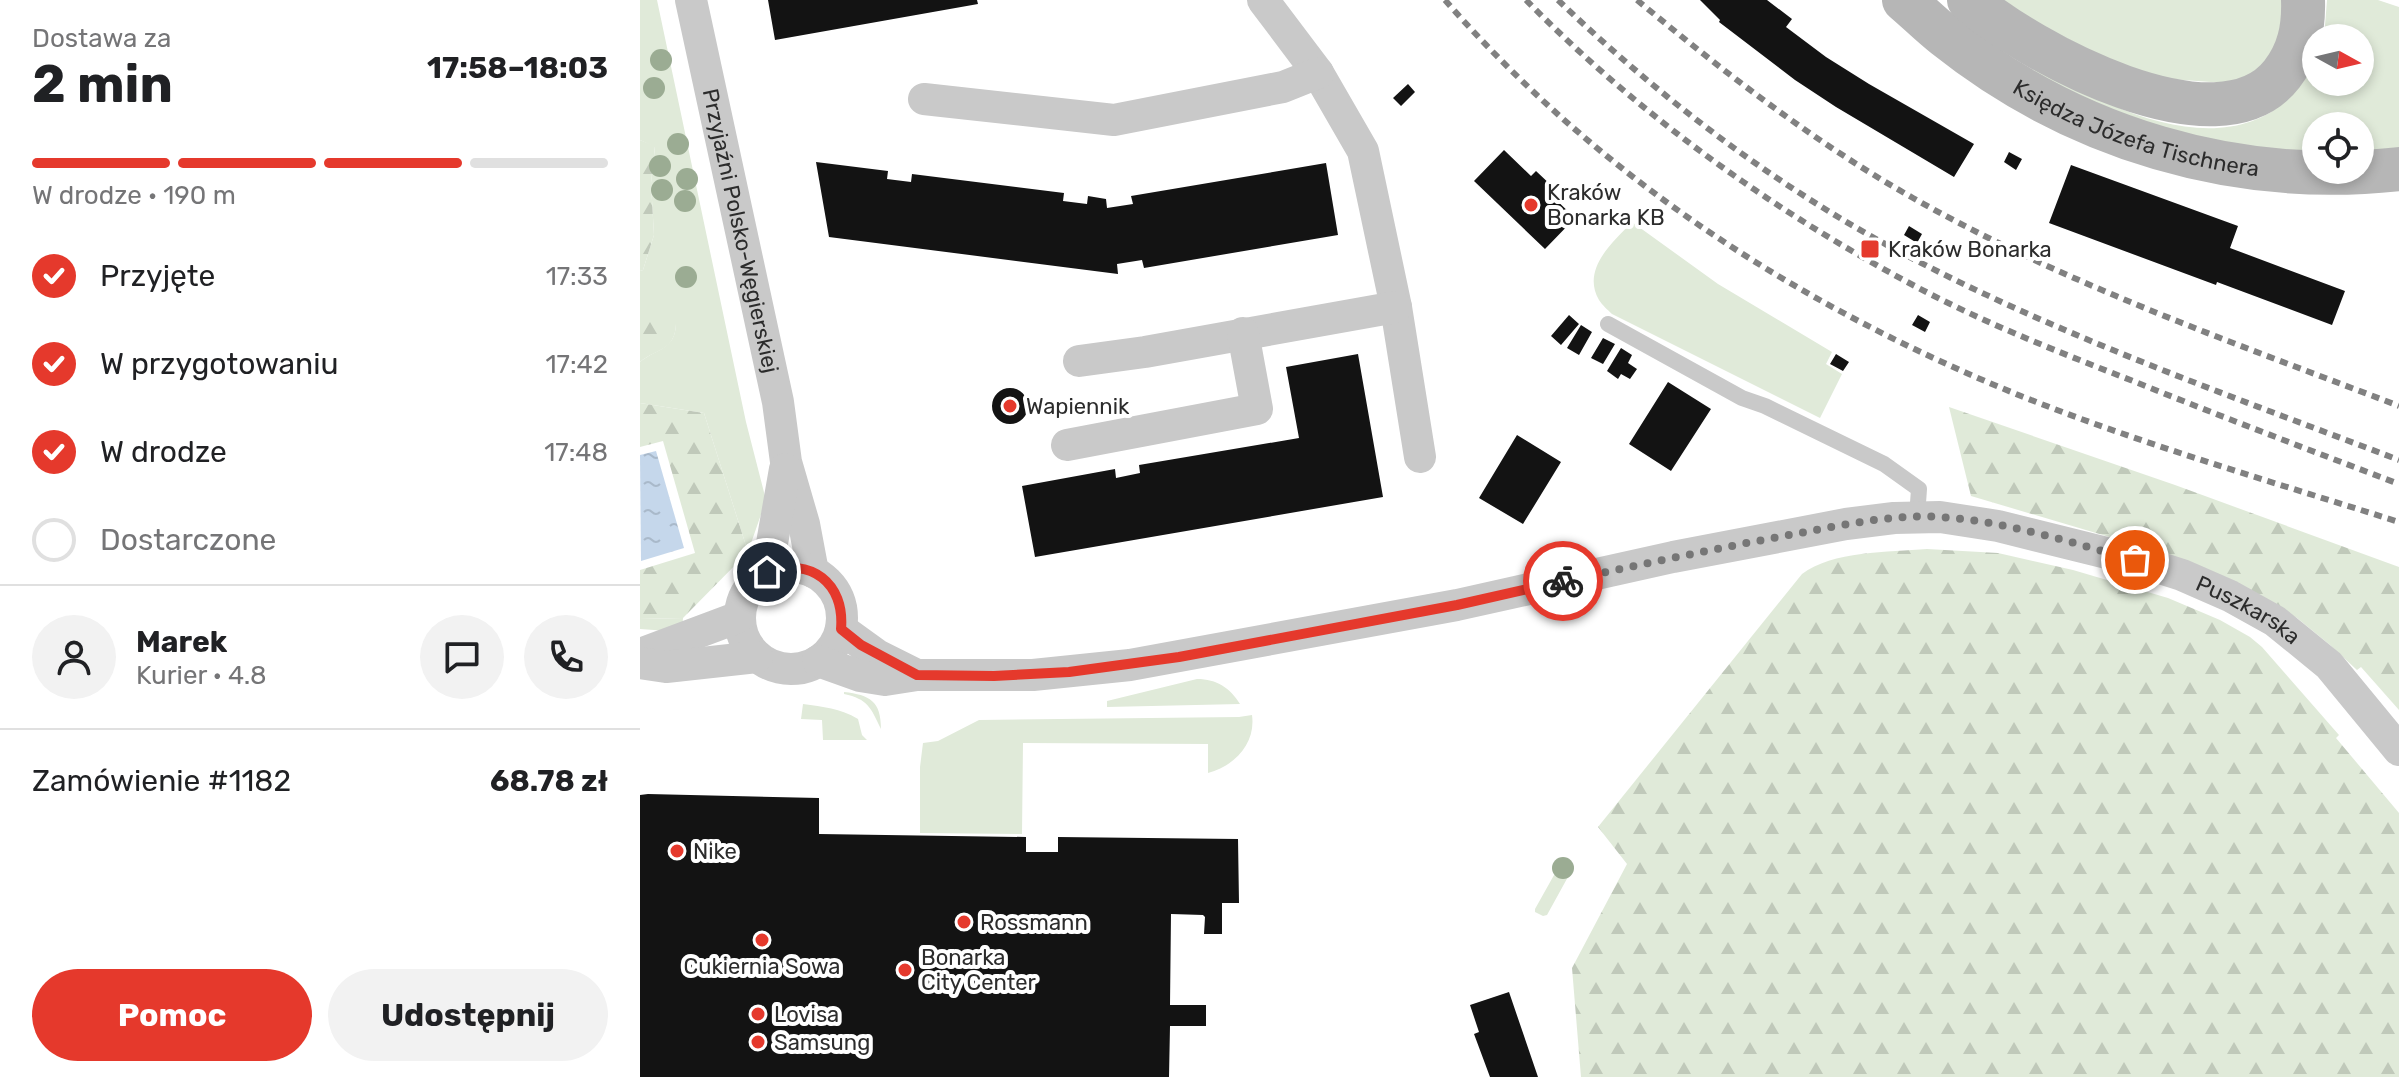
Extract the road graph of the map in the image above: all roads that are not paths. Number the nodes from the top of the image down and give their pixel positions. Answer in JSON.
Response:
{"nodes":[{"id":1,"x":691,"y":0,"type":"edge"},
{"id":2,"x":1263,"y":0,"type":"edge"},
{"id":3,"x":1904,"y":0,"type":"edge"},
{"id":4,"x":1969,"y":0,"type":"edge"},
{"id":5,"x":2303,"y":0,"type":"edge"},
{"id":6,"x":1318,"y":73,"type":"junction"},
{"id":7,"x":924,"y":99,"type":"dead end"},
{"id":8,"x":2399,"y":169,"type":"edge"},
{"id":9,"x":1396,"y":307,"type":"junction"},
{"id":10,"x":1608,"y":324,"type":"dead end"},
{"id":11,"x":1243,"y":333,"type":"junction"},
{"id":12,"x":1079,"y":361,"type":"dead end"},
{"id":13,"x":1067,"y":445,"type":"dead end"},
{"id":14,"x":1420,"y":457,"type":"dead end"},
{"id":15,"x":786,"y":462,"type":"junction"},
{"id":16,"x":1917,"y":517,"type":"junction"},
{"id":17,"x":767,"y":572,"type":"junction"},
{"id":18,"x":813,"y":572,"type":"junction"},
{"id":19,"x":739,"y":617,"type":"junction"},
{"id":20,"x":841,"y":629,"type":"junction"},
{"id":21,"x":640,"y":654,"type":"edge"},
{"id":22,"x":757,"y":657,"type":"junction"},
{"id":23,"x":818,"y":661,"type":"junction"},
{"id":24,"x":640,"y":663,"type":"edge"},
{"id":25,"x":917,"y":675,"type":"junction"},
{"id":26,"x":2399,"y":750,"type":"edge"}],
"edges":[{"from":1,"to":15,"type":"street","name":"Przyjaźni Polsko-Węgierskiej"},
{"from":2,"to":6,"type":"street"},
{"from":3,"to":8,"type":"main road","name":"Księdza Józefa Tischnera"},
{"from":4,"to":5,"type":"main road"},
{"from":6,"to":7,"type":"street"},
{"from":6,"to":9,"type":"street"},
{"from":9,"to":11,"type":"street"},
{"from":9,"to":14,"type":"street"},
{"from":10,"to":16,"type":"lane"},
{"from":11,"to":12,"type":"street"},
{"from":11,"to":13,"type":"street"},
{"from":15,"to":17,"type":"street","name":"Przyjaźni Polsko-Węgierskiej"},
{"from":15,"to":18,"type":"street","name":"Przyjaźni Polsko-Węgierskiej"},
{"from":16,"to":25,"type":"street","name":"Puszkarska"},
{"from":16,"to":26,"type":"street","name":"Puszkarska"},
{"from":17,"to":18,"type":"street"},
{"from":17,"to":19,"type":"street"},
{"from":18,"to":20,"type":"street"},
{"from":19,"to":21,"type":"street"},
{"from":19,"to":22,"type":"street"},
{"from":20,"to":23,"type":"street"},
{"from":20,"to":25,"type":"street","name":"Puszkarska"},
{"from":22,"to":23,"type":"street"},
{"from":22,"to":24,"type":"street"},
{"from":23,"to":25,"type":"street","name":"Puszkarska"}]}
